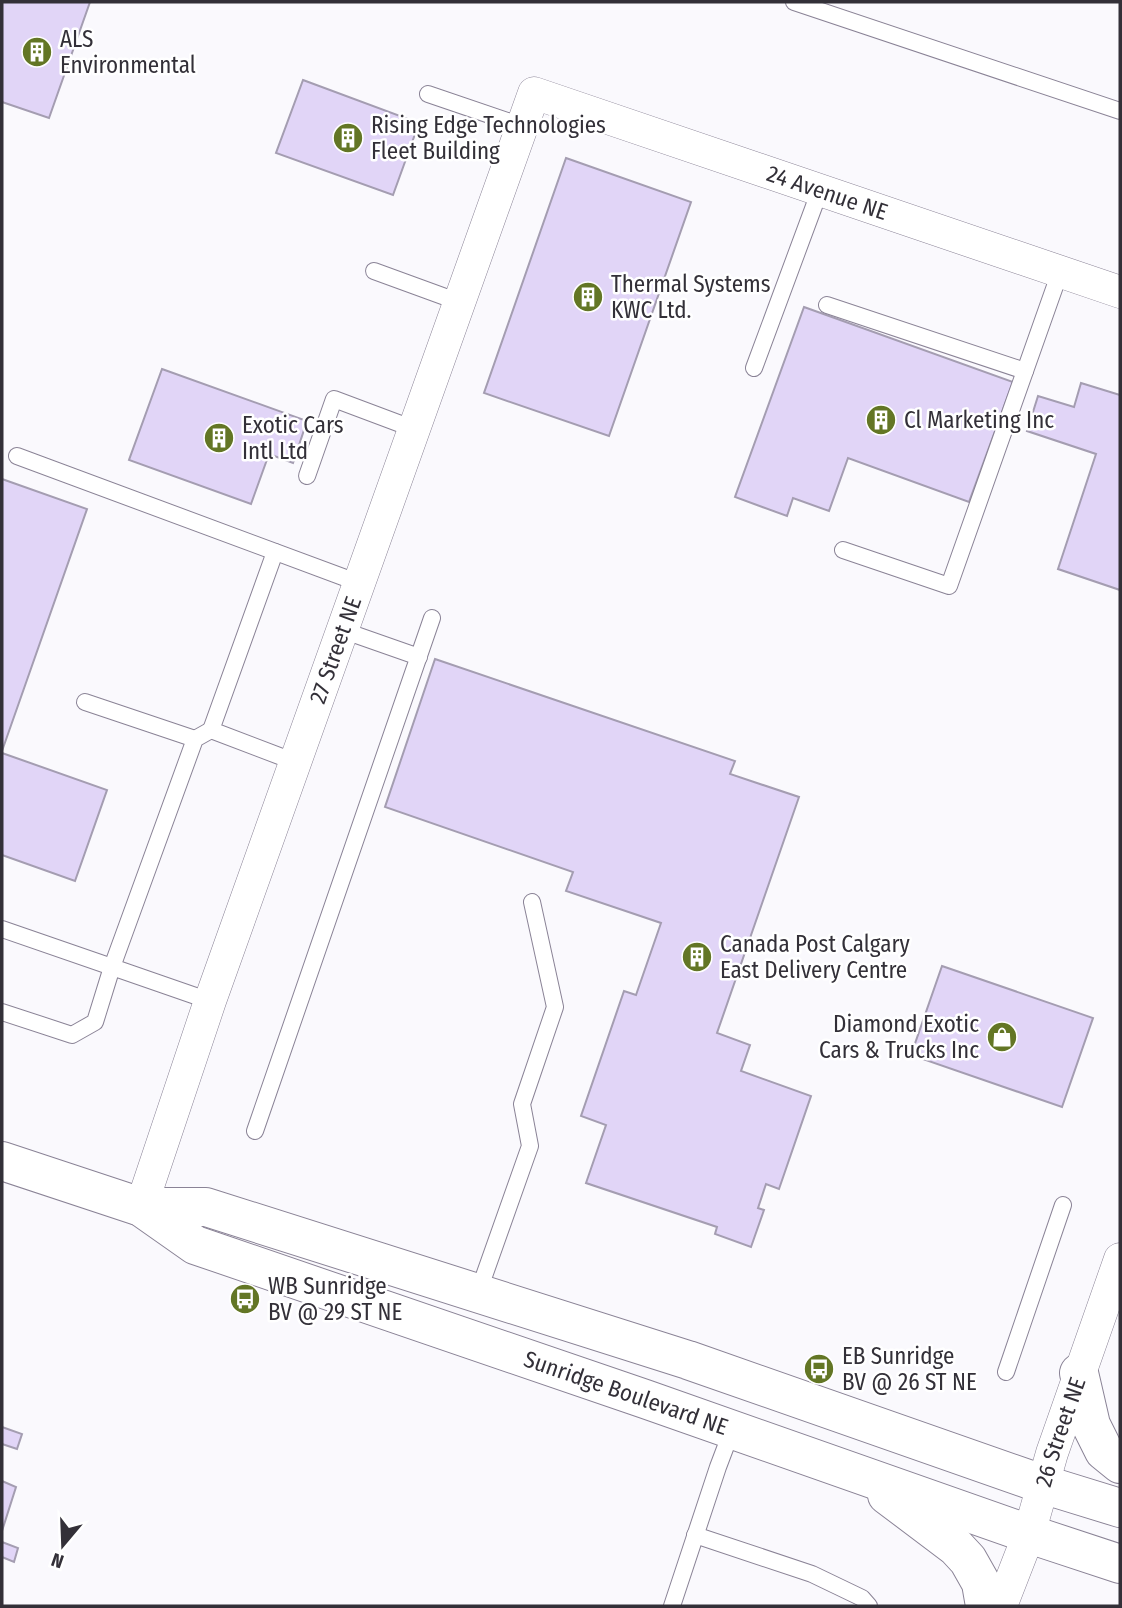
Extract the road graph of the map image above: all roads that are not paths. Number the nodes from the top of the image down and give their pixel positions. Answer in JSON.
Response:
{"nodes":[{"id":1,"x":794,"y":2,"type":"edge"},
{"id":2,"x":534,"y":93,"type":"joint"},
{"id":3,"x":428,"y":94,"type":"dead end"},
{"id":4,"x":1120,"y":111,"type":"edge"},
{"id":5,"x":523,"y":126,"type":"junction"},
{"id":6,"x":820,"y":190,"type":"junction"},
{"id":7,"x":374,"y":271,"type":"dead end"},
{"id":8,"x":1060,"y":272,"type":"junction"},
{"id":9,"x":1120,"y":292,"type":"edge"},
{"id":10,"x":460,"y":302,"type":"junction"},
{"id":11,"x":827,"y":305,"type":"dead end"},
{"id":12,"x":754,"y":368,"type":"dead end"},
{"id":13,"x":1025,"y":371,"type":"junction"},
{"id":14,"x":414,"y":429,"type":"junction"},
{"id":15,"x":17,"y":456,"type":"dead end"},
{"id":16,"x":307,"y":476,"type":"dead end"},
{"id":17,"x":843,"y":550,"type":"dead end"},
{"id":18,"x":275,"y":552,"type":"junction"},
{"id":19,"x":359,"y":583,"type":"junction"},
{"id":20,"x":432,"y":618,"type":"dead end"},
{"id":21,"x":342,"y":630,"type":"junction"},
{"id":22,"x":419,"y":657,"type":"junction"},
{"id":23,"x":85,"y":702,"type":"dead end"},
{"id":24,"x":211,"y":730,"type":"junction"},
{"id":25,"x":195,"y":739,"type":"junction"},
{"id":26,"x":295,"y":762,"type":"junction"},
{"id":27,"x":532,"y":902,"type":"dead end"},
{"id":28,"x":2,"y":929,"type":"edge"},
{"id":29,"x":112,"y":967,"type":"junction"},
{"id":30,"x":210,"y":1000,"type":"junction"},
{"id":31,"x":2,"y":1012,"type":"edge"},
{"id":32,"x":255,"y":1131,"type":"dead end"},
{"id":33,"x":2,"y":1161,"type":"edge"},
{"id":34,"x":1063,"y":1205,"type":"dead end"},
{"id":35,"x":141,"y":1208,"type":"junction"},
{"id":36,"x":1120,"y":1259,"type":"edge"},
{"id":37,"x":478,"y":1293,"type":"junction"},
{"id":38,"x":1006,"y":1372,"type":"dead end"},
{"id":39,"x":1079,"y":1373,"type":"junction"},
{"id":40,"x":733,"y":1430,"type":"junction"},
{"id":41,"x":1120,"y":1464,"type":"edge"},
{"id":42,"x":857,"y":1473,"type":"junction"},
{"id":43,"x":1042,"y":1483,"type":"junction"},
{"id":44,"x":1120,"y":1508,"type":"edge"},
{"id":45,"x":1028,"y":1534,"type":"junction"},
{"id":46,"x":695,"y":1535,"type":"junction"},
{"id":47,"x":1120,"y":1563,"type":"edge"},
{"id":48,"x":672,"y":1606,"type":"edge"},
{"id":49,"x":869,"y":1606,"type":"edge"},
{"id":50,"x":985,"y":1606,"type":"edge"},
{"id":51,"x":1001,"y":1606,"type":"edge"}],
"edges":[{"from":1,"to":4,"type":"lane"},
{"from":2,"to":5,"type":"street","name":"27 Street NE"},
{"from":2,"to":6,"type":"street","name":"24 Avenue NE"},
{"from":3,"to":5,"type":"lane"},
{"from":5,"to":10,"type":"street","name":"27 Street NE"},
{"from":6,"to":8,"type":"street","name":"24 Avenue NE"},
{"from":6,"to":12,"type":"lane"},
{"from":7,"to":10,"type":"lane"},
{"from":8,"to":9,"type":"street","name":"24 Avenue NE"},
{"from":8,"to":13,"type":"lane"},
{"from":10,"to":14,"type":"street","name":"27 Street NE"},
{"from":11,"to":13,"type":"lane"},
{"from":13,"to":17,"type":"lane"},
{"from":14,"to":16,"type":"lane"},
{"from":14,"to":19,"type":"street","name":"27 Street NE"},
{"from":15,"to":18,"type":"lane"},
{"from":18,"to":19,"type":"lane"},
{"from":18,"to":24,"type":"lane"},
{"from":19,"to":21,"type":"street","name":"27 Street NE"},
{"from":20,"to":22,"type":"lane"},
{"from":21,"to":22,"type":"lane"},
{"from":21,"to":26,"type":"street","name":"27 Street NE"},
{"from":22,"to":32,"type":"lane"},
{"from":23,"to":25,"type":"lane"},
{"from":24,"to":25,"type":"lane"},
{"from":24,"to":26,"type":"lane"},
{"from":25,"to":29,"type":"lane"},
{"from":26,"to":30,"type":"street","name":"27 Street NE"},
{"from":27,"to":37,"type":"lane"},
{"from":28,"to":29,"type":"lane"},
{"from":29,"to":30,"type":"lane"},
{"from":29,"to":31,"type":"lane"},
{"from":30,"to":35,"type":"street","name":"27 Street NE"},
{"from":33,"to":35,"type":"street","name":"Sunridge Boulevard NE"},
{"from":34,"to":38,"type":"lane"},
{"from":35,"to":37,"type":"street","name":"Sunridge Boulevard NE"},
{"from":35,"to":40,"type":"street","name":"Sunridge Boulevard NE"},
{"from":36,"to":39,"type":"street","name":"26 Street NE"},
{"from":37,"to":43,"type":"street","name":"Sunridge Boulevard NE"},
{"from":39,"to":41,"type":"street"},
{"from":39,"to":43,"type":"street","name":"26 Street NE"},
{"from":40,"to":42,"type":"street","name":"Sunridge Boulevard NE"},
{"from":40,"to":46,"type":"lane"},
{"from":42,"to":45,"type":"street","name":"Sunridge Boulevard NE"},
{"from":42,"to":50,"type":"street"},
{"from":43,"to":44,"type":"street","name":"Sunridge Boulevard NE"},
{"from":43,"to":45,"type":"street","name":"26 Street NE"},
{"from":45,"to":47,"type":"street","name":"Sunridge Boulevard NE"},
{"from":45,"to":51,"type":"street","name":"26 Street NE"},
{"from":46,"to":48,"type":"lane"},
{"from":46,"to":49,"type":"lane"}]}
